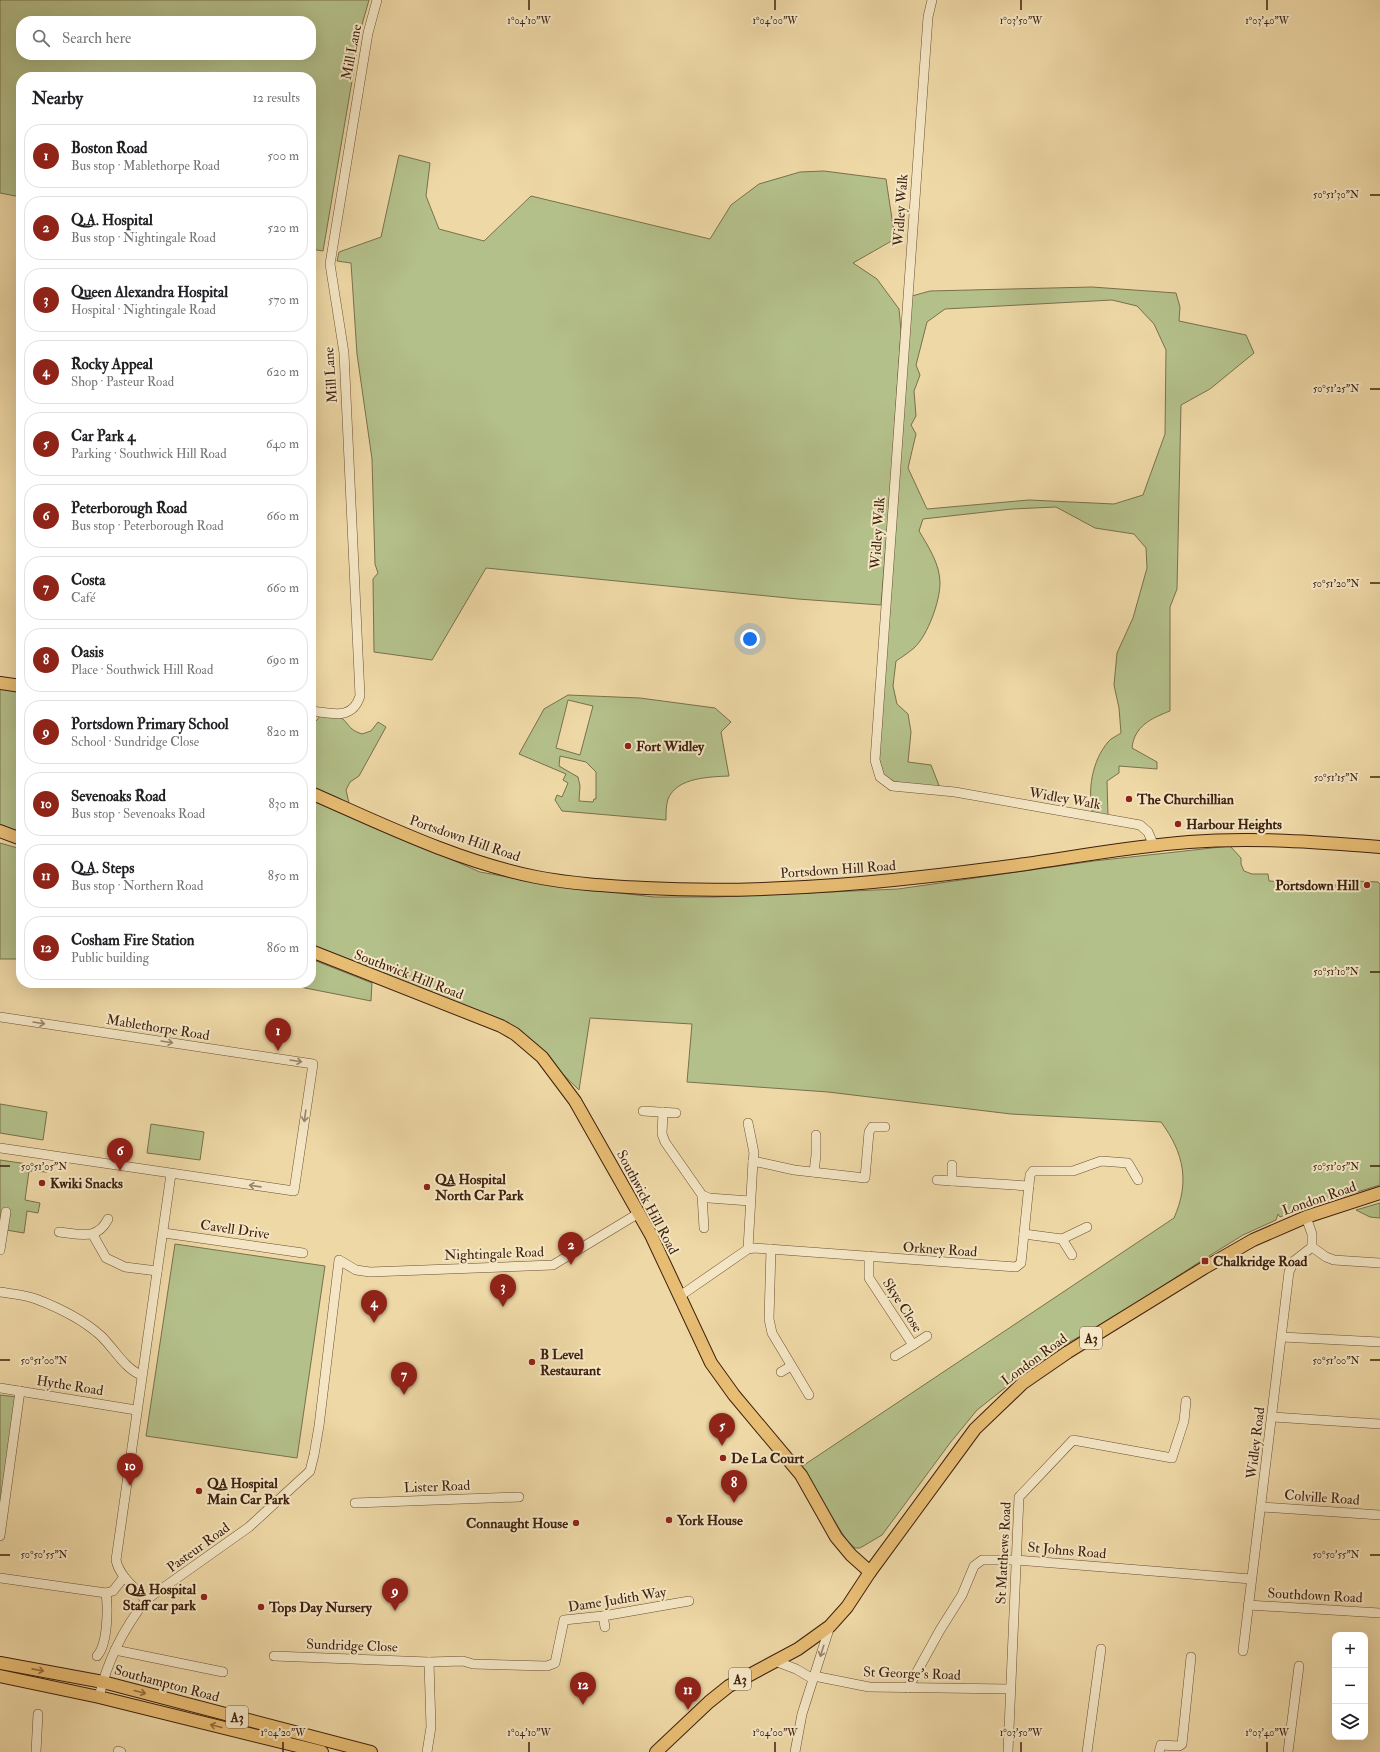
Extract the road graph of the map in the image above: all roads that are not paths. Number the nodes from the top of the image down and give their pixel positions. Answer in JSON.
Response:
{"nodes":[{"id":1,"x":377,"y":0,"type":"edge"},
{"id":2,"x":932,"y":0,"type":"edge"},
{"id":3,"x":0,"y":683,"type":"edge"},
{"id":4,"x":16,"y":685,"type":"edge"},
{"id":5,"x":316,"y":711,"type":"edge"},
{"id":6,"x":316,"y":795,"type":"edge"},
{"id":7,"x":0,"y":831,"type":"edge"},
{"id":8,"x":16,"y":837,"type":"edge"},
{"id":9,"x":1154,"y":846,"type":"junction"},
{"id":10,"x":1380,"y":847,"type":"edge"},
{"id":11,"x":316,"y":954,"type":"edge"},
{"id":12,"x":0,"y":1017,"type":"edge"},
{"id":13,"x":643,"y":1111,"type":"dead end"},
{"id":14,"x":663,"y":1112,"type":"junction"},
{"id":15,"x":676,"y":1112,"type":"dead end"},
{"id":16,"x":748,"y":1123,"type":"dead end"},
{"id":17,"x":885,"y":1126,"type":"dead end"},
{"id":18,"x":816,"y":1136,"type":"dead end"},
{"id":19,"x":0,"y":1148,"type":"edge"},
{"id":20,"x":753,"y":1162,"type":"junction"},
{"id":21,"x":952,"y":1165,"type":"dead end"},
{"id":22,"x":814,"y":1172,"type":"junction"},
{"id":23,"x":171,"y":1174,"type":"junction"},
{"id":24,"x":937,"y":1180,"type":"dead end"},
{"id":25,"x":1138,"y":1180,"type":"dead end"},
{"id":26,"x":952,"y":1181,"type":"junction"},
{"id":27,"x":1029,"y":1186,"type":"junction"},
{"id":28,"x":1380,"y":1193,"type":"edge"},
{"id":29,"x":702,"y":1196,"type":"junction"},
{"id":30,"x":750,"y":1201,"type":"junction"},
{"id":31,"x":6,"y":1212,"type":"dead end"},
{"id":32,"x":639,"y":1213,"type":"junction"},
{"id":33,"x":1306,"y":1217,"type":"junction"},
{"id":34,"x":108,"y":1219,"type":"dead end"},
{"id":35,"x":1087,"y":1227,"type":"dead end"},
{"id":36,"x":704,"y":1228,"type":"dead end"},
{"id":37,"x":59,"y":1232,"type":"dead end"},
{"id":38,"x":164,"y":1233,"type":"junction"},
{"id":39,"x":1024,"y":1234,"type":"junction"},
{"id":40,"x":93,"y":1235,"type":"junction"},
{"id":41,"x":1062,"y":1239,"type":"junction"},
{"id":42,"x":1312,"y":1247,"type":"junction"},
{"id":43,"x":0,"y":1249,"type":"edge"},
{"id":44,"x":748,"y":1249,"type":"junction"},
{"id":45,"x":771,"y":1249,"type":"junction"},
{"id":46,"x":303,"y":1253,"type":"dead end"},
{"id":47,"x":1072,"y":1255,"type":"dead end"},
{"id":48,"x":869,"y":1256,"type":"junction"},
{"id":49,"x":339,"y":1260,"type":"joint"},
{"id":50,"x":1380,"y":1263,"type":"edge"},
{"id":51,"x":157,"y":1271,"type":"junction"},
{"id":52,"x":0,"y":1292,"type":"edge"},
{"id":53,"x":680,"y":1296,"type":"junction"},
{"id":54,"x":927,"y":1336,"type":"dead end"},
{"id":55,"x":1282,"y":1337,"type":"junction"},
{"id":56,"x":1380,"y":1342,"type":"edge"},
{"id":57,"x":913,"y":1345,"type":"junction"},
{"id":58,"x":895,"y":1356,"type":"dead end"},
{"id":59,"x":791,"y":1366,"type":"junction"},
{"id":60,"x":780,"y":1372,"type":"dead end"},
{"id":61,"x":141,"y":1375,"type":"junction"},
{"id":62,"x":0,"y":1388,"type":"edge"},
{"id":63,"x":20,"y":1391,"type":"junction"},
{"id":64,"x":808,"y":1395,"type":"dead end"},
{"id":65,"x":1186,"y":1401,"type":"dead end"},
{"id":66,"x":136,"y":1410,"type":"junction"},
{"id":67,"x":1273,"y":1417,"type":"junction"},
{"id":68,"x":1380,"y":1424,"type":"edge"},
{"id":69,"x":519,"y":1497,"type":"dead end"},
{"id":70,"x":355,"y":1503,"type":"dead end"},
{"id":71,"x":1262,"y":1507,"type":"junction"},
{"id":72,"x":1380,"y":1515,"type":"edge"},
{"id":73,"x":0,"y":1536,"type":"edge"},
{"id":74,"x":1016,"y":1560,"type":"junction"},
{"id":75,"x":870,"y":1572,"type":"junction"},
{"id":76,"x":124,"y":1577,"type":"junction"},
{"id":77,"x":0,"y":1578,"type":"edge"},
{"id":78,"x":1252,"y":1579,"type":"junction"},
{"id":79,"x":106,"y":1594,"type":"junction"},
{"id":80,"x":146,"y":1600,"type":"junction"},
{"id":81,"x":689,"y":1601,"type":"dead end"},
{"id":82,"x":1248,"y":1605,"type":"junction"},
{"id":83,"x":1380,"y":1613,"type":"edge"},
{"id":84,"x":603,"y":1616,"type":"junction"},
{"id":85,"x":830,"y":1626,"type":"junction"},
{"id":86,"x":605,"y":1627,"type":"dead end"},
{"id":87,"x":116,"y":1650,"type":"junction"},
{"id":88,"x":1101,"y":1650,"type":"dead end"},
{"id":89,"x":1242,"y":1651,"type":"dead end"},
{"id":90,"x":97,"y":1656,"type":"dead end"},
{"id":91,"x":274,"y":1656,"type":"dead end"},
{"id":92,"x":1191,"y":1657,"type":"dead end"},
{"id":93,"x":463,"y":1661,"type":"joint"},
{"id":94,"x":775,"y":1661,"type":"junction"},
{"id":95,"x":429,"y":1662,"type":"junction"},
{"id":96,"x":0,"y":1663,"type":"edge"},
{"id":97,"x":1299,"y":1666,"type":"dead end"},
{"id":98,"x":223,"y":1672,"type":"dead end"},
{"id":99,"x":0,"y":1676,"type":"edge"},
{"id":100,"x":813,"y":1678,"type":"junction"},
{"id":101,"x":103,"y":1682,"type":"junction"},
{"id":102,"x":908,"y":1688,"type":"junction"},
{"id":103,"x":1010,"y":1689,"type":"junction"},
{"id":104,"x":99,"y":1697,"type":"junction"},
{"id":105,"x":38,"y":1714,"type":"dead end"},
{"id":106,"x":657,"y":1750,"type":"edge"},
{"id":107,"x":36,"y":1752,"type":"edge"},
{"id":108,"x":322,"y":1752,"type":"edge"},
{"id":109,"x":372,"y":1752,"type":"edge"},
{"id":110,"x":427,"y":1752,"type":"edge"},
{"id":111,"x":795,"y":1752,"type":"edge"},
{"id":112,"x":1008,"y":1752,"type":"edge"},
{"id":113,"x":1088,"y":1752,"type":"edge"},
{"id":114,"x":1159,"y":1752,"type":"edge"},
{"id":115,"x":1288,"y":1752,"type":"edge"}],
"edges":[{"from":1,"to":5,"type":"street","name":"Mill Lane"},
{"from":2,"to":9,"type":"street","name":"Widley Walk"},
{"from":3,"to":4,"type":"main road"},
{"from":6,"to":9,"type":"main road","name":"Portsdown Hill Road"},
{"from":7,"to":8,"type":"main road"},
{"from":9,"to":10,"type":"main road","name":"Portsdown Hill Road"},
{"from":11,"to":32,"type":"main road","name":"Southwick Hill Road"},
{"from":12,"to":23,"type":"street","name":"Mablethorpe Road","one_way":true},
{"from":13,"to":14,"type":"street"},
{"from":14,"to":15,"type":"street"},
{"from":14,"to":29,"type":"street"},
{"from":16,"to":20,"type":"street"},
{"from":17,"to":22,"type":"street"},
{"from":18,"to":22,"type":"street"},
{"from":19,"to":23,"type":"street"},
{"from":20,"to":22,"type":"street"},
{"from":20,"to":30,"type":"street"},
{"from":21,"to":26,"type":"street"},
{"from":23,"to":38,"type":"street"},
{"from":24,"to":26,"type":"street"},
{"from":25,"to":27,"type":"street","name":"Orkney Road"},
{"from":26,"to":27,"type":"street"},
{"from":27,"to":39,"type":"street","name":"Orkney Road"},
{"from":28,"to":33,"type":"main road","name":"London Road","number":"A3"},
{"from":29,"to":30,"type":"street"},
{"from":29,"to":36,"type":"street"},
{"from":30,"to":44,"type":"street"},
{"from":31,"to":43,"type":"street"},
{"from":32,"to":49,"type":"street","name":"Nightingale Road"},
{"from":32,"to":53,"type":"main road","name":"Southwick Hill Road"},
{"from":33,"to":42,"type":"street"},
{"from":33,"to":75,"type":"main road","name":"London Road","number":"A3"},
{"from":34,"to":40,"type":"street"},
{"from":35,"to":41,"type":"street"},
{"from":37,"to":40,"type":"street"},
{"from":38,"to":46,"type":"street","name":"Cavell Drive"},
{"from":38,"to":51,"type":"street"},
{"from":39,"to":41,"type":"street"},
{"from":39,"to":48,"type":"street","name":"Orkney Road"},
{"from":40,"to":51,"type":"street"},
{"from":41,"to":47,"type":"street"},
{"from":42,"to":50,"type":"street"},
{"from":42,"to":55,"type":"street","name":"Widley Road"},
{"from":44,"to":45,"type":"street","name":"Orkney Road"},
{"from":44,"to":53,"type":"street"},
{"from":45,"to":48,"type":"street","name":"Orkney Road"},
{"from":45,"to":59,"type":"street"},
{"from":48,"to":57,"type":"street","name":"Skye Close"},
{"from":49,"to":80,"type":"street","name":"Pasteur Road"},
{"from":51,"to":61,"type":"street"},
{"from":52,"to":61,"type":"street"},
{"from":53,"to":75,"type":"main road","name":"Southwick Hill Road"},
{"from":54,"to":57,"type":"street","name":"Skye Close"},
{"from":55,"to":56,"type":"street"},
{"from":55,"to":67,"type":"street","name":"Widley Road"},
{"from":57,"to":58,"type":"street","name":"Skye Close"},
{"from":59,"to":60,"type":"street"},
{"from":59,"to":64,"type":"street"},
{"from":61,"to":66,"type":"street"},
{"from":62,"to":63,"type":"street","name":"Hythe Road"},
{"from":63,"to":66,"type":"street","name":"Hythe Road"},
{"from":63,"to":73,"type":"street"},
{"from":65,"to":74,"type":"street","name":"St Matthews Road"},
{"from":66,"to":76,"type":"street"},
{"from":67,"to":68,"type":"street"},
{"from":67,"to":71,"type":"street","name":"Widley Road"},
{"from":69,"to":70,"type":"street","name":"Lister Road"},
{"from":71,"to":72,"type":"street","name":"Colville Road"},
{"from":71,"to":78,"type":"street","name":"Widley Road"},
{"from":74,"to":78,"type":"street","name":"St Johns Road"},
{"from":74,"to":102,"type":"street","name":"St Johns Road"},
{"from":74,"to":103,"type":"street","name":"St Matthews Road"},
{"from":75,"to":85,"type":"main road","name":"London Road","number":"A3"},
{"from":76,"to":79,"type":"street"},
{"from":76,"to":80,"type":"street"},
{"from":77,"to":79,"type":"street"},
{"from":78,"to":82,"type":"street","name":"Widley Road"},
{"from":79,"to":90,"type":"street"},
{"from":80,"to":87,"type":"street","name":"Pasteur Road"},
{"from":81,"to":84,"type":"street","name":"Dame Judith Way"},
{"from":82,"to":83,"type":"street","name":"Southdown Road"},
{"from":82,"to":89,"type":"street","name":"Widley Road"},
{"from":84,"to":86,"type":"street"},
{"from":84,"to":93,"type":"street","name":"Dame Judith Way"},
{"from":85,"to":94,"type":"main road","number":"A3"},
{"from":85,"to":100,"type":"street","one_way":true},
{"from":87,"to":98,"type":"street"},
{"from":87,"to":101,"type":"street","name":"Pasteur Road"},
{"from":88,"to":113,"type":"street"},
{"from":91,"to":95,"type":"street","name":"Sundridge Close"},
{"from":92,"to":114,"type":"street"},
{"from":93,"to":95,"type":"street","name":"Sundridge Close"},
{"from":94,"to":100,"type":"street","name":"St George's Road"},
{"from":94,"to":106,"type":"main road","number":"A3"},
{"from":95,"to":110,"type":"street"},
{"from":96,"to":101,"type":"main road","name":"Southampton Road","number":"A3","one_way":true},
{"from":97,"to":115,"type":"street"},
{"from":99,"to":104,"type":"main road","name":"Southampton Road","number":"A3"},
{"from":100,"to":102,"type":"street","name":"St George's Road"},
{"from":100,"to":111,"type":"street"},
{"from":101,"to":104,"type":"street","name":"Pasteur Road"},
{"from":101,"to":109,"type":"main road","name":"Southampton Road","number":"A3","one_way":true},
{"from":102,"to":103,"type":"street","name":"St George's Road"},
{"from":103,"to":112,"type":"street","name":"St Matthews Road"},
{"from":108,"to":104,"type":"main road","name":"Southampton Road","number":"A3","one_way":true},
{"from":105,"to":107,"type":"street"}]}
